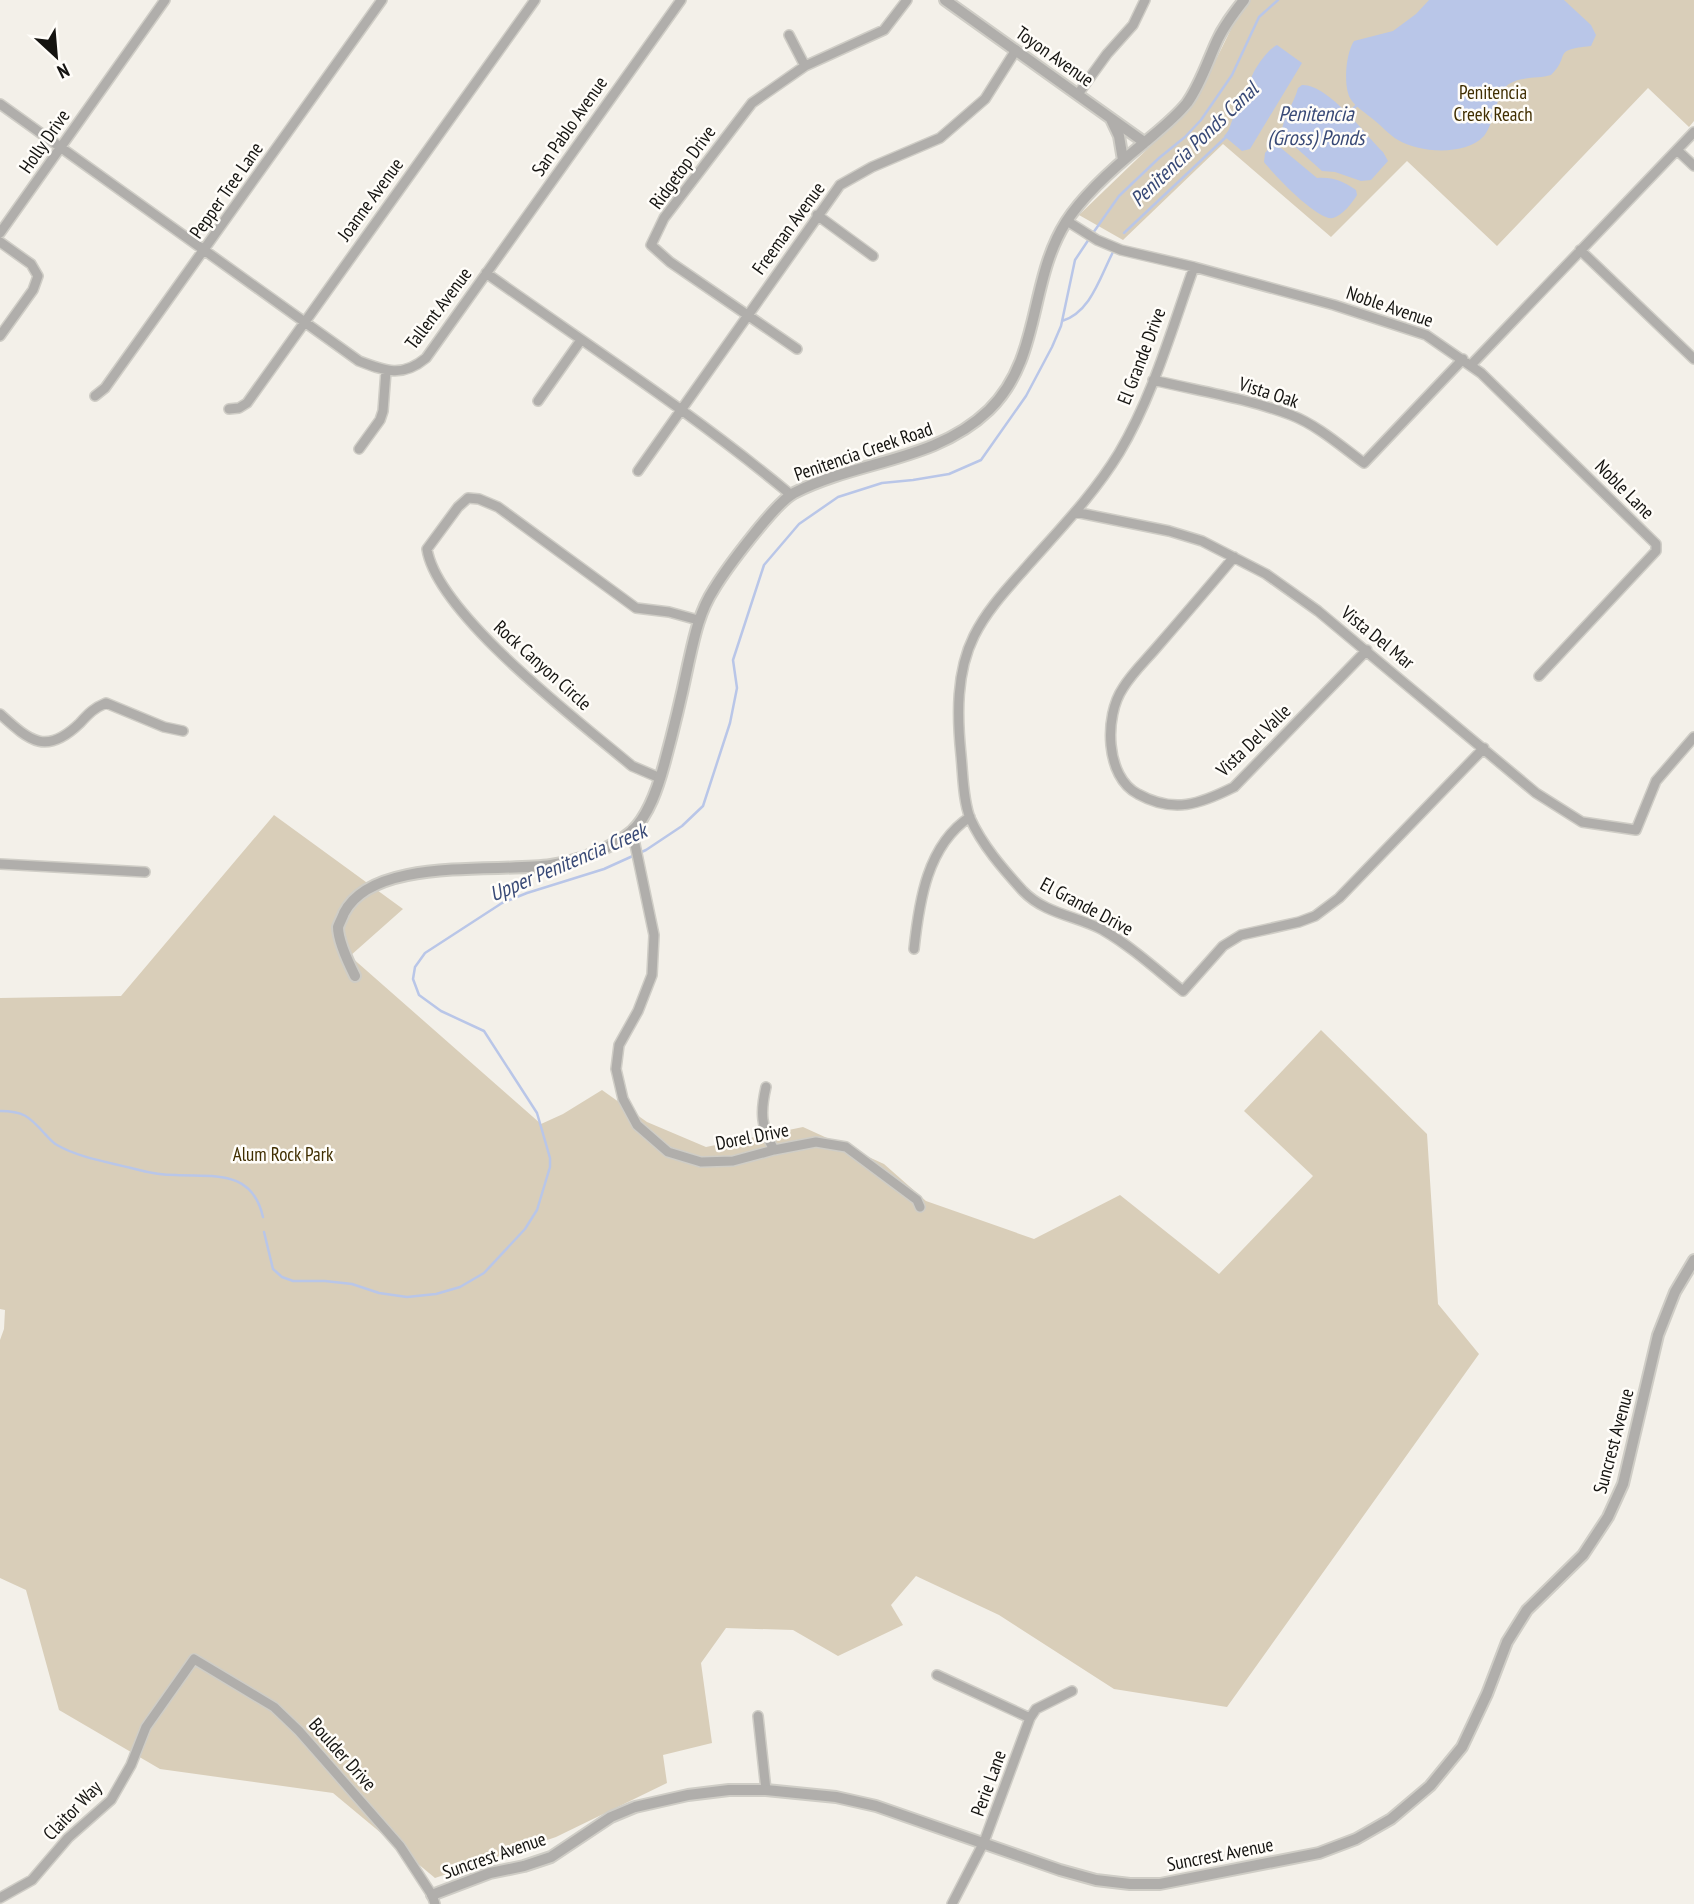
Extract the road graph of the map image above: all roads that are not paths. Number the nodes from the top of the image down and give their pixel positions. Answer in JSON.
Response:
{"nodes":[{"id":1,"x":165,"y":0,"type":"edge"},
{"id":2,"x":382,"y":0,"type":"edge"},
{"id":3,"x":535,"y":0,"type":"edge"},
{"id":4,"x":681,"y":0,"type":"edge"},
{"id":5,"x":906,"y":0,"type":"edge"},
{"id":6,"x":944,"y":0,"type":"edge"},
{"id":7,"x":1145,"y":0,"type":"edge"},
{"id":8,"x":1244,"y":0,"type":"edge"},
{"id":9,"x":789,"y":35,"type":"dead end"},
{"id":10,"x":1016,"y":50,"type":"junction"},
{"id":11,"x":805,"y":66,"type":"junction"},
{"id":12,"x":1078,"y":94,"type":"junction"},
{"id":13,"x":0,"y":104,"type":"edge"},
{"id":14,"x":1110,"y":116,"type":"junction"},
{"id":15,"x":1694,"y":132,"type":"edge"},
{"id":16,"x":1144,"y":142,"type":"junction"},
{"id":17,"x":62,"y":147,"type":"junction"},
{"id":18,"x":1677,"y":150,"type":"junction"},
{"id":19,"x":1123,"y":160,"type":"junction"},
{"id":20,"x":1694,"y":166,"type":"edge"},
{"id":21,"x":817,"y":215,"type":"junction"},
{"id":22,"x":1067,"y":221,"type":"junction"},
{"id":23,"x":0,"y":233,"type":"edge"},
{"id":24,"x":0,"y":242,"type":"edge"},
{"id":25,"x":205,"y":249,"type":"junction"},
{"id":26,"x":1580,"y":250,"type":"junction"},
{"id":27,"x":873,"y":256,"type":"dead end"},
{"id":28,"x":1194,"y":267,"type":"junction"},
{"id":29,"x":486,"y":273,"type":"junction"},
{"id":30,"x":748,"y":314,"type":"junction"},
{"id":31,"x":304,"y":321,"type":"junction"},
{"id":32,"x":0,"y":336,"type":"edge"},
{"id":33,"x":581,"y":340,"type":"junction"},
{"id":34,"x":797,"y":349,"type":"dead end"},
{"id":35,"x":1694,"y":359,"type":"edge"},
{"id":36,"x":1467,"y":362,"type":"junction"},
{"id":37,"x":386,"y":371,"type":"junction"},
{"id":38,"x":1153,"y":380,"type":"junction"},
{"id":39,"x":95,"y":396,"type":"dead end"},
{"id":40,"x":538,"y":401,"type":"dead end"},
{"id":41,"x":229,"y":408,"type":"dead end"},
{"id":42,"x":682,"y":410,"type":"junction"},
{"id":43,"x":359,"y":449,"type":"dead end"},
{"id":44,"x":638,"y":471,"type":"dead end"},
{"id":45,"x":790,"y":495,"type":"junction"},
{"id":46,"x":1075,"y":512,"type":"junction"},
{"id":47,"x":1234,"y":557,"type":"junction"},
{"id":48,"x":698,"y":620,"type":"junction"},
{"id":49,"x":1367,"y":650,"type":"junction"},
{"id":50,"x":1539,"y":676,"type":"dead end"},
{"id":51,"x":0,"y":714,"type":"edge"},
{"id":52,"x":183,"y":731,"type":"dead end"},
{"id":53,"x":1694,"y":737,"type":"edge"},
{"id":54,"x":1484,"y":748,"type":"junction"},
{"id":55,"x":660,"y":778,"type":"junction"},
{"id":56,"x":970,"y":817,"type":"junction"},
{"id":57,"x":632,"y":830,"type":"junction"},
{"id":58,"x":0,"y":864,"type":"edge"},
{"id":59,"x":145,"y":873,"type":"dead end"},
{"id":60,"x":914,"y":950,"type":"dead end"},
{"id":61,"x":355,"y":975,"type":"dead end"},
{"id":62,"x":766,"y":1087,"type":"dead end"},
{"id":63,"x":774,"y":1150,"type":"junction"},
{"id":64,"x":920,"y":1207,"type":"dead end"},
{"id":65,"x":1694,"y":1260,"type":"edge"},
{"id":66,"x":194,"y":1659,"type":"joint"},
{"id":67,"x":937,"y":1675,"type":"dead end"},
{"id":68,"x":1072,"y":1691,"type":"dead end"},
{"id":69,"x":758,"y":1716,"type":"dead end"},
{"id":70,"x":1030,"y":1718,"type":"junction"},
{"id":71,"x":766,"y":1790,"type":"junction"},
{"id":72,"x":984,"y":1842,"type":"junction"},
{"id":73,"x":0,"y":1898,"type":"edge"},
{"id":74,"x":433,"y":1900,"type":"edge"},
{"id":75,"x":952,"y":1904,"type":"edge"}],
"edges":[{"from":1,"to":17,"type":"street","name":"Holly Drive"},
{"from":2,"to":25,"type":"street","name":"Pepper Tree Lane"},
{"from":3,"to":31,"type":"street","name":"Joanne Avenue"},
{"from":4,"to":29,"type":"street","name":"San Pablo Avenue"},
{"from":5,"to":11,"type":"street","name":"Ridgetop Drive"},
{"from":6,"to":10,"type":"street","name":"Toyon Avenue"},
{"from":7,"to":12,"type":"street"},
{"from":8,"to":16,"type":"street","name":"Penitencia Creek Road"},
{"from":9,"to":11,"type":"street"},
{"from":10,"to":12,"type":"street","name":"Toyon Avenue"},
{"from":10,"to":21,"type":"street","name":"Freeman Avenue"},
{"from":11,"to":30,"type":"street","name":"Ridgetop Drive"},
{"from":12,"to":14,"type":"street","name":"Toyon Avenue"},
{"from":13,"to":17,"type":"street"},
{"from":14,"to":16,"type":"street","name":"Toyon Avenue"},
{"from":14,"to":19,"type":"street"},
{"from":15,"to":18,"type":"street"},
{"from":16,"to":19,"type":"street","name":"Penitencia Creek Road"},
{"from":17,"to":23,"type":"street","name":"Holly Drive"},
{"from":17,"to":25,"type":"street"},
{"from":18,"to":20,"type":"street"},
{"from":18,"to":26,"type":"street"},
{"from":19,"to":22,"type":"street","name":"Penitencia Creek Road"},
{"from":21,"to":27,"type":"street"},
{"from":21,"to":30,"type":"street","name":"Freeman Avenue"},
{"from":22,"to":28,"type":"street","name":"Noble Avenue"},
{"from":22,"to":45,"type":"street","name":"Penitencia Creek Road"},
{"from":24,"to":32,"type":"street"},
{"from":25,"to":31,"type":"street"},
{"from":25,"to":39,"type":"street","name":"Pepper Tree Lane"},
{"from":26,"to":35,"type":"street"},
{"from":26,"to":36,"type":"street"},
{"from":28,"to":36,"type":"street","name":"Noble Avenue"},
{"from":28,"to":38,"type":"street","name":"El Grande Drive"},
{"from":29,"to":33,"type":"street","name":"Tallent Avenue"},
{"from":29,"to":37,"type":"street","name":"Tallent Avenue"},
{"from":30,"to":34,"type":"street"},
{"from":30,"to":42,"type":"street","name":"Freeman Avenue"},
{"from":31,"to":37,"type":"street"},
{"from":31,"to":41,"type":"street","name":"Joanne Avenue"},
{"from":33,"to":40,"type":"street"},
{"from":33,"to":42,"type":"street","name":"Tallent Avenue"},
{"from":36,"to":38,"type":"street","name":"Vista Oak"},
{"from":36,"to":50,"type":"street","name":"Noble Lane"},
{"from":37,"to":43,"type":"street"},
{"from":38,"to":46,"type":"street","name":"El Grande Drive"},
{"from":42,"to":44,"type":"street","name":"Freeman Avenue"},
{"from":42,"to":45,"type":"street","name":"Tallent Avenue"},
{"from":45,"to":48,"type":"street","name":"Penitencia Creek Road"},
{"from":46,"to":47,"type":"street","name":"Vista Del Mar"},
{"from":46,"to":56,"type":"street","name":"El Grande Drive"},
{"from":47,"to":49,"type":"street","name":"Vista Del Mar"},
{"from":47,"to":49,"type":"street","name":"Vista Del Valle"},
{"from":48,"to":55,"type":"street","name":"Penitencia Creek Road"},
{"from":48,"to":55,"type":"street","name":"Rock Canyon Circle"},
{"from":49,"to":54,"type":"street","name":"Vista Del Mar"},
{"from":51,"to":52,"type":"street"},
{"from":53,"to":54,"type":"street","name":"Vista Del Mar"},
{"from":54,"to":56,"type":"street","name":"El Grande Drive"},
{"from":55,"to":57,"type":"street","name":"Penitencia Creek Road"},
{"from":56,"to":60,"type":"street"},
{"from":57,"to":61,"type":"street","name":"Penitencia Creek Road"},
{"from":57,"to":63,"type":"street","name":"Dorel Drive"},
{"from":58,"to":59,"type":"street"},
{"from":62,"to":63,"type":"street"},
{"from":63,"to":64,"type":"street","name":"Dorel Drive"},
{"from":65,"to":72,"type":"street","name":"Suncrest Avenue"},
{"from":66,"to":73,"type":"street","name":"Claitor Way"},
{"from":66,"to":74,"type":"street","name":"Boulder Drive"},
{"from":67,"to":70,"type":"street"},
{"from":68,"to":70,"type":"street"},
{"from":69,"to":71,"type":"street"},
{"from":70,"to":72,"type":"street","name":"Perie Lane"},
{"from":71,"to":72,"type":"street","name":"Suncrest Avenue"},
{"from":71,"to":74,"type":"street","name":"Suncrest Avenue"},
{"from":72,"to":75,"type":"street","name":"Perie Lane"}]}
